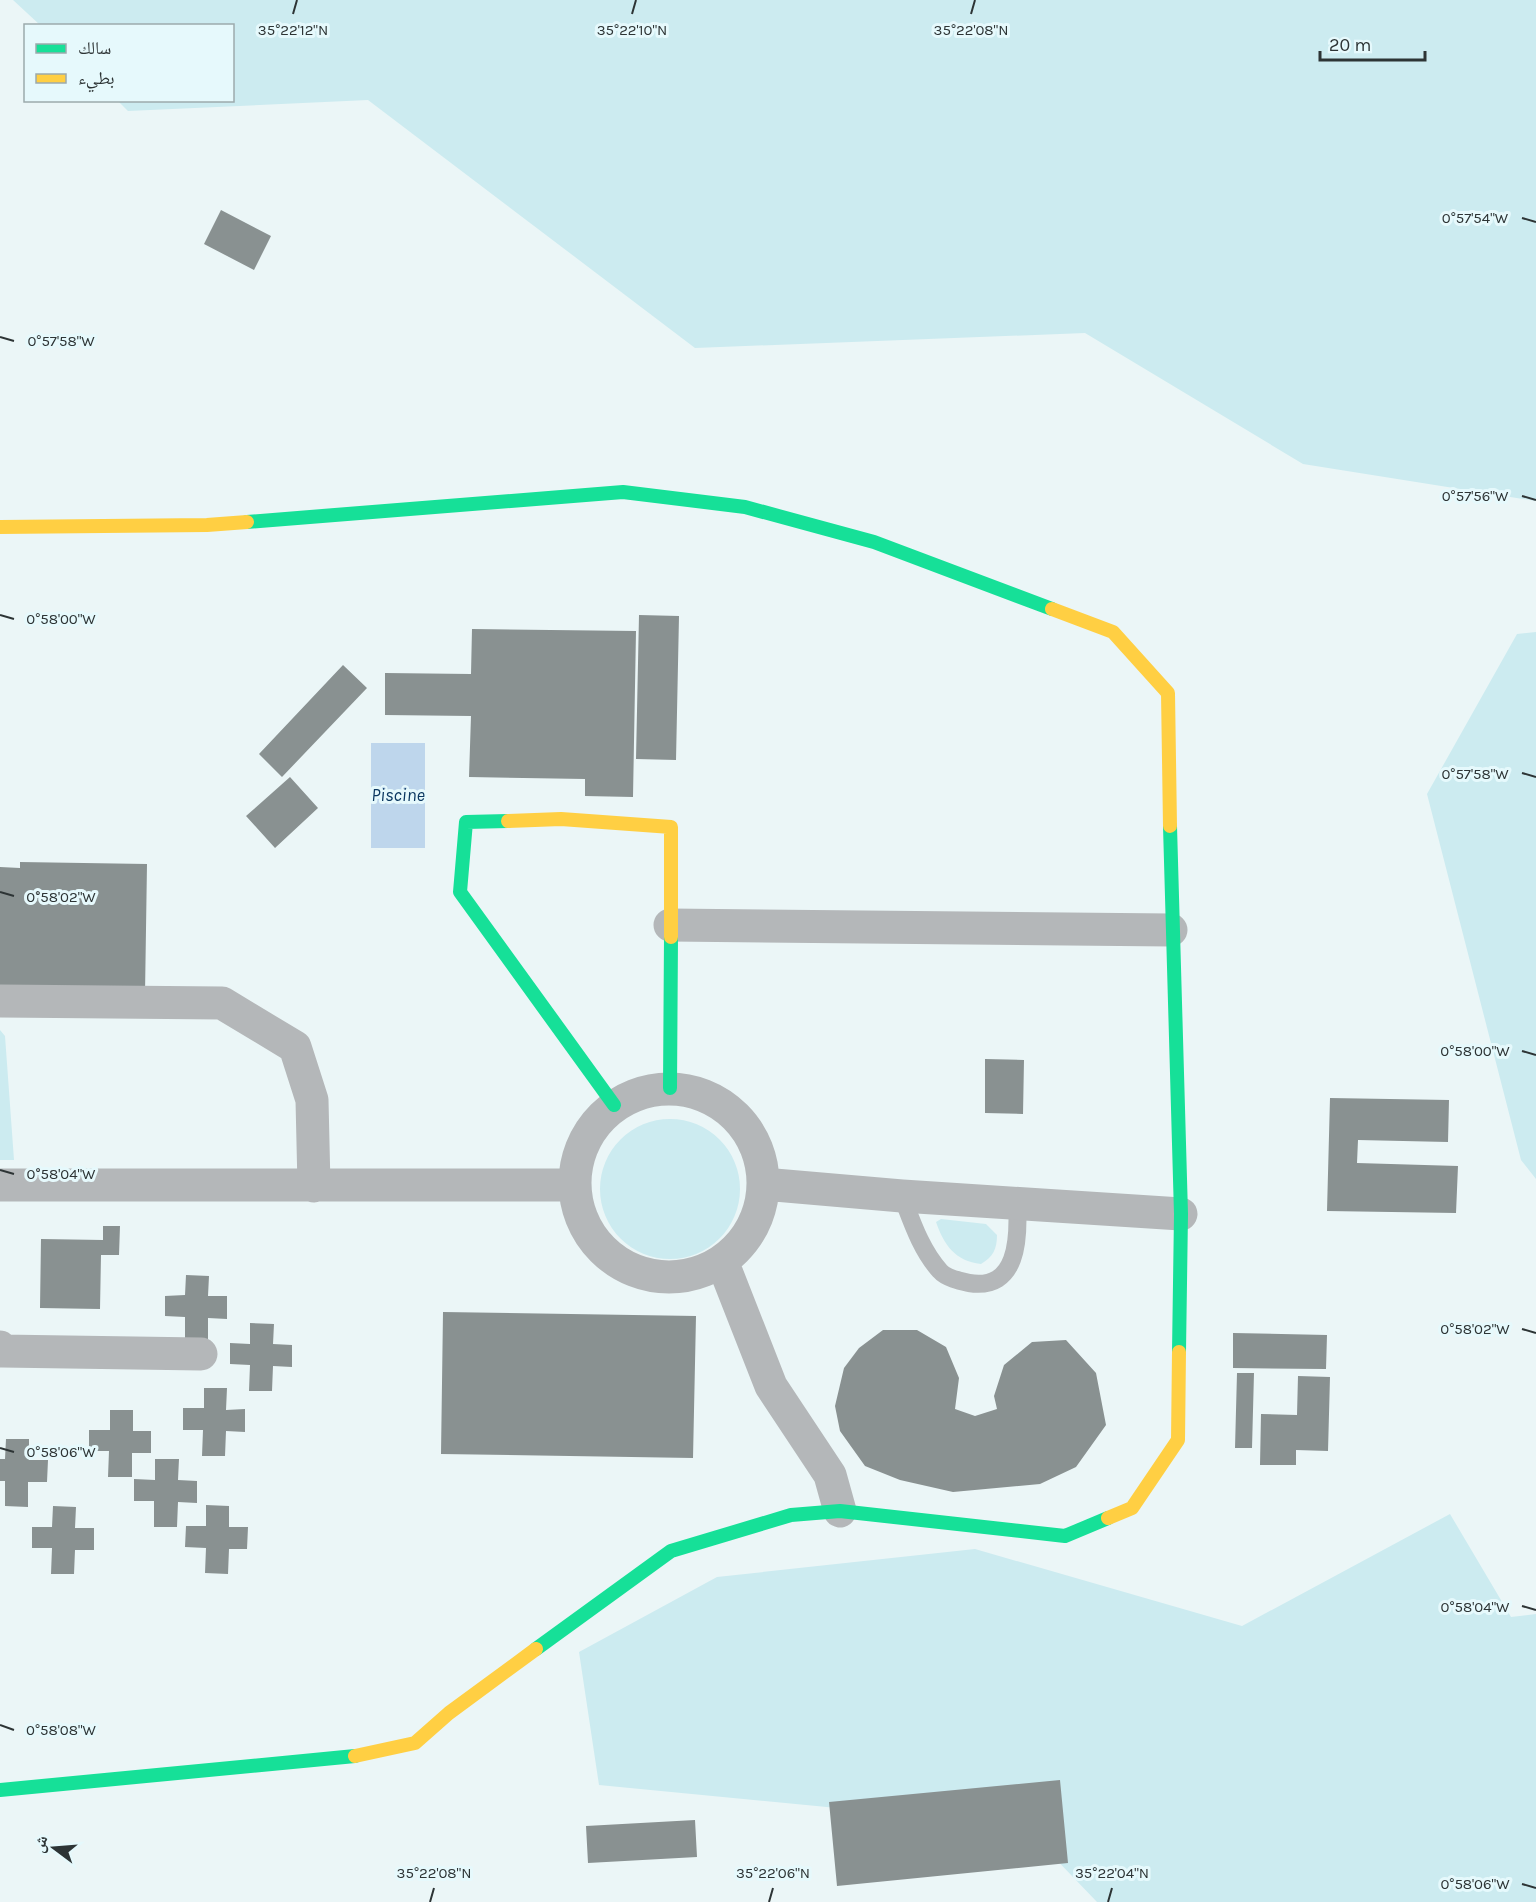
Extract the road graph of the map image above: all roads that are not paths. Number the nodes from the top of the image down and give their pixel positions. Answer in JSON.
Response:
{"nodes":[{"id":1,"x":0,"y":527,"type":"edge"},
{"id":2,"x":670,"y":925,"type":"junction"},
{"id":3,"x":1171,"y":930,"type":"junction"},
{"id":4,"x":0,"y":1001,"type":"edge"},
{"id":5,"x":670,"y":1088,"type":"junction"},
{"id":6,"x":615,"y":1106,"type":"junction"},
{"id":7,"x":763,"y":1184,"type":"junction"},
{"id":8,"x":0,"y":1185,"type":"edge"},
{"id":9,"x":574,"y":1185,"type":"junction"},
{"id":10,"x":314,"y":1186,"type":"junction"},
{"id":11,"x":902,"y":1196,"type":"junction"},
{"id":12,"x":1017,"y":1203,"type":"junction"},
{"id":13,"x":1181,"y":1214,"type":"junction"},
{"id":14,"x":722,"y":1261,"type":"junction"},
{"id":15,"x":0,"y":1347,"type":"edge"},
{"id":16,"x":201,"y":1354,"type":"dead end"},
{"id":17,"x":840,"y":1510,"type":"junction"},
{"id":18,"x":0,"y":1790,"type":"edge"}],
"edges":[{"from":1,"to":3,"type":"street"},
{"from":2,"to":3,"type":"street"},
{"from":2,"to":5,"type":"street"},
{"from":2,"to":6,"type":"street"},
{"from":3,"to":13,"type":"street"},
{"from":4,"to":10,"type":"street"},
{"from":5,"to":6,"type":"street"},
{"from":5,"to":7,"type":"street"},
{"from":6,"to":9,"type":"street"},
{"from":7,"to":11,"type":"street"},
{"from":7,"to":14,"type":"street"},
{"from":8,"to":10,"type":"street"},
{"from":9,"to":10,"type":"street"},
{"from":9,"to":14,"type":"street"},
{"from":11,"to":12,"type":"street"},
{"from":11,"to":12,"type":"lane"},
{"from":12,"to":13,"type":"street"},
{"from":13,"to":17,"type":"street"},
{"from":14,"to":17,"type":"street"},
{"from":15,"to":16,"type":"street"},
{"from":17,"to":18,"type":"street"}]}
